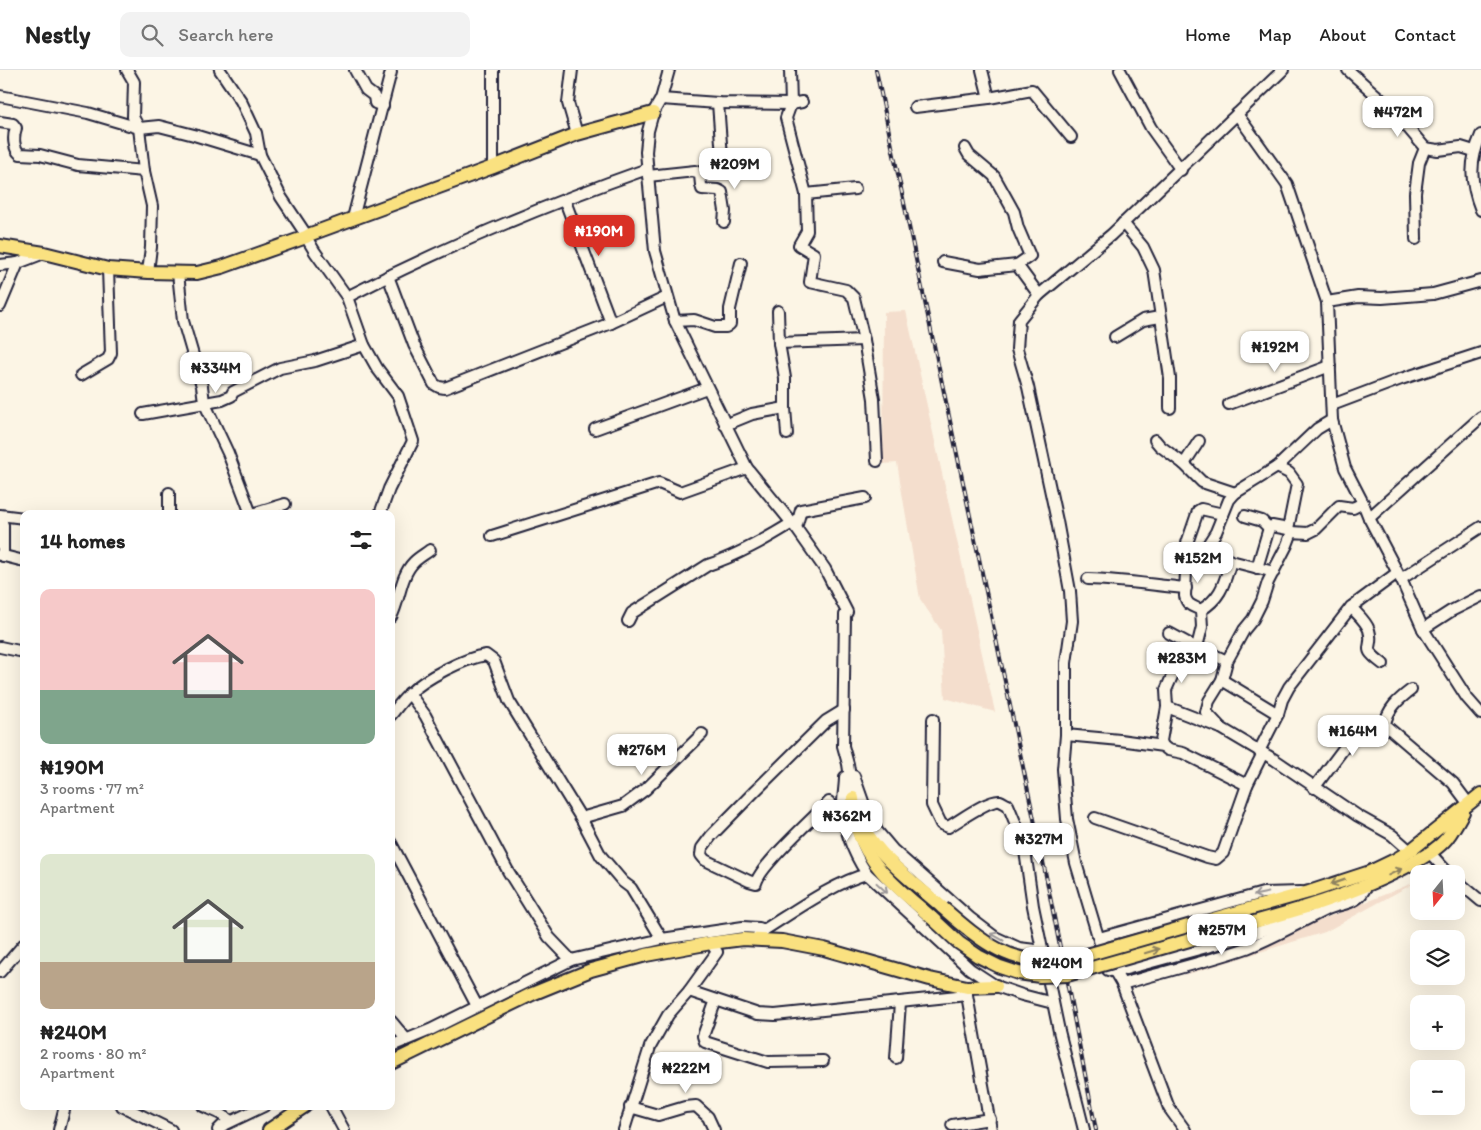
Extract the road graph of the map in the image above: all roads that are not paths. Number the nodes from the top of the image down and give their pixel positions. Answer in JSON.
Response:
{"nodes":[{"id":1,"x":127,"y":70,"type":"edge"},
{"id":2,"x":220,"y":70,"type":"edge"},
{"id":3,"x":355,"y":70,"type":"edge"},
{"id":4,"x":493,"y":70,"type":"edge"},
{"id":5,"x":572,"y":70,"type":"edge"},
{"id":6,"x":669,"y":70,"type":"edge"},
{"id":7,"x":790,"y":70,"type":"edge"},
{"id":8,"x":982,"y":70,"type":"edge"},
{"id":9,"x":1120,"y":70,"type":"edge"},
{"id":10,"x":1283,"y":70,"type":"edge"},
{"id":11,"x":1348,"y":70,"type":"edge"},
{"id":12,"x":392,"y":72,"type":"dead end"},
{"id":13,"x":0,"y":96,"type":"edge"},
{"id":14,"x":989,"y":98,"type":"junction"},
{"id":15,"x":661,"y":99,"type":"junction"},
{"id":16,"x":802,"y":102,"type":"dead end"},
{"id":17,"x":718,"y":103,"type":"junction"},
{"id":18,"x":790,"y":104,"type":"junction"},
{"id":19,"x":383,"y":106,"type":"junction"},
{"id":20,"x":916,"y":107,"type":"dead end"},
{"id":21,"x":653,"y":113,"type":"junction"},
{"id":22,"x":1237,"y":114,"type":"junction"},
{"id":23,"x":0,"y":122,"type":"edge"},
{"id":24,"x":140,"y":128,"type":"junction"},
{"id":25,"x":577,"y":134,"type":"junction"},
{"id":26,"x":1481,"y":135,"type":"edge"},
{"id":27,"x":1070,"y":137,"type":"dead end"},
{"id":28,"x":965,"y":148,"type":"dead end"},
{"id":29,"x":1425,"y":148,"type":"junction"},
{"id":30,"x":1474,"y":151,"type":"junction"},
{"id":31,"x":260,"y":156,"type":"junction"},
{"id":32,"x":730,"y":156,"type":"dead end"},
{"id":33,"x":493,"y":167,"type":"junction"},
{"id":34,"x":144,"y":170,"type":"junction"},
{"id":35,"x":1181,"y":170,"type":"junction"},
{"id":36,"x":648,"y":173,"type":"junction"},
{"id":37,"x":855,"y":189,"type":"dead end"},
{"id":38,"x":806,"y":194,"type":"junction"},
{"id":39,"x":565,"y":201,"type":"junction"},
{"id":40,"x":1481,"y":210,"type":"edge"},
{"id":41,"x":353,"y":218,"type":"junction"},
{"id":42,"x":724,"y":222,"type":"dead end"},
{"id":43,"x":1123,"y":223,"type":"junction"},
{"id":44,"x":307,"y":236,"type":"junction"},
{"id":45,"x":1416,"y":239,"type":"dead end"},
{"id":46,"x":0,"y":246,"type":"edge"},
{"id":47,"x":44,"y":253,"type":"junction"},
{"id":48,"x":943,"y":262,"type":"dead end"},
{"id":49,"x":18,"y":263,"type":"junction"},
{"id":50,"x":741,"y":263,"type":"dead end"},
{"id":51,"x":0,"y":265,"type":"edge"},
{"id":52,"x":1017,"y":266,"type":"junction"},
{"id":53,"x":108,"y":269,"type":"junction"},
{"id":54,"x":148,"y":272,"type":"junction"},
{"id":55,"x":178,"y":273,"type":"junction"},
{"id":56,"x":388,"y":276,"type":"junction"},
{"id":57,"x":1481,"y":281,"type":"edge"},
{"id":58,"x":347,"y":296,"type":"junction"},
{"id":59,"x":1039,"y":296,"type":"junction"},
{"id":60,"x":667,"y":297,"type":"junction"},
{"id":61,"x":1327,"y":302,"type":"junction"},
{"id":62,"x":0,"y":306,"type":"edge"},
{"id":63,"x":778,"y":311,"type":"dead end"},
{"id":64,"x":1160,"y":317,"type":"junction"},
{"id":65,"x":675,"y":321,"type":"junction"},
{"id":66,"x":611,"y":322,"type":"junction"},
{"id":67,"x":1116,"y":337,"type":"dead end"},
{"id":68,"x":864,"y":340,"type":"junction"},
{"id":69,"x":778,"y":343,"type":"junction"},
{"id":70,"x":364,"y":345,"type":"junction"},
{"id":71,"x":1481,"y":353,"type":"edge"},
{"id":72,"x":1330,"y":366,"type":"junction"},
{"id":73,"x":81,"y":375,"type":"dead end"},
{"id":74,"x":708,"y":388,"type":"junction"},
{"id":75,"x":204,"y":402,"type":"junction"},
{"id":76,"x":1229,"y":404,"type":"dead end"},
{"id":77,"x":1332,"y":405,"type":"junction"},
{"id":78,"x":785,"y":408,"type":"junction"},
{"id":79,"x":1170,"y":408,"type":"dead end"},
{"id":80,"x":144,"y":414,"type":"dead end"},
{"id":81,"x":1481,"y":417,"type":"edge"},
{"id":82,"x":1332,"y":420,"type":"junction"},
{"id":83,"x":724,"y":425,"type":"junction"},
{"id":84,"x":595,"y":429,"type":"dead end"},
{"id":85,"x":786,"y":434,"type":"dead end"},
{"id":86,"x":1156,"y":440,"type":"dead end"},
{"id":87,"x":1199,"y":441,"type":"dead end"},
{"id":88,"x":877,"y":461,"type":"dead end"},
{"id":89,"x":1184,"y":464,"type":"junction"},
{"id":90,"x":1277,"y":467,"type":"junction"},
{"id":91,"x":747,"y":468,"type":"junction"},
{"id":92,"x":169,"y":493,"type":"dead end"},
{"id":93,"x":1235,"y":493,"type":"junction"},
{"id":94,"x":865,"y":498,"type":"dead end"},
{"id":95,"x":1363,"y":503,"type":"junction"},
{"id":96,"x":285,"y":504,"type":"dead end"},
{"id":97,"x":169,"y":510,"type":"edge"},
{"id":98,"x":250,"y":510,"type":"edge"},
{"id":99,"x":265,"y":510,"type":"edge"},
{"id":100,"x":381,"y":510,"type":"edge"},
{"id":101,"x":1224,"y":514,"type":"junction"},
{"id":102,"x":0,"y":516,"type":"edge"},
{"id":103,"x":1245,"y":516,"type":"dead end"},
{"id":104,"x":20,"y":518,"type":"edge"},
{"id":105,"x":1369,"y":518,"type":"junction"},
{"id":106,"x":794,"y":526,"type":"junction"},
{"id":107,"x":1481,"y":527,"type":"edge"},
{"id":108,"x":1269,"y":528,"type":"junction"},
{"id":109,"x":1290,"y":530,"type":"junction"},
{"id":110,"x":492,"y":536,"type":"dead end"},
{"id":111,"x":430,"y":550,"type":"dead end"},
{"id":112,"x":1,"y":555,"type":"edge"},
{"id":113,"x":20,"y":560,"type":"edge"},
{"id":114,"x":1231,"y":561,"type":"junction"},
{"id":115,"x":1257,"y":568,"type":"junction"},
{"id":116,"x":1274,"y":572,"type":"junction"},
{"id":117,"x":1399,"y":576,"type":"junction"},
{"id":118,"x":1088,"y":579,"type":"dead end"},
{"id":119,"x":1186,"y":588,"type":"junction"},
{"id":120,"x":1481,"y":596,"type":"edge"},
{"id":121,"x":1351,"y":607,"type":"junction"},
{"id":122,"x":395,"y":609,"type":"edge"},
{"id":123,"x":1201,"y":610,"type":"junction"},
{"id":124,"x":628,"y":621,"type":"dead end"},
{"id":125,"x":1423,"y":629,"type":"junction"},
{"id":126,"x":1169,"y":633,"type":"dead end"},
{"id":127,"x":0,"y":647,"type":"edge"},
{"id":128,"x":1195,"y":647,"type":"junction"},
{"id":129,"x":20,"y":651,"type":"edge"},
{"id":130,"x":1227,"y":661,"type":"junction"},
{"id":131,"x":1383,"y":664,"type":"dead end"},
{"id":132,"x":1222,"y":680,"type":"junction"},
{"id":133,"x":1411,"y":690,"type":"dead end"},
{"id":134,"x":409,"y":693,"type":"junction"},
{"id":135,"x":1167,"y":707,"type":"junction"},
{"id":136,"x":395,"y":710,"type":"edge"},
{"id":137,"x":844,"y":710,"type":"junction"},
{"id":138,"x":1278,"y":714,"type":"junction"},
{"id":139,"x":1481,"y":714,"type":"edge"},
{"id":140,"x":933,"y":719,"type":"dead end"},
{"id":141,"x":1385,"y":725,"type":"junction"},
{"id":142,"x":1221,"y":728,"type":"junction"},
{"id":143,"x":702,"y":734,"type":"dead end"},
{"id":144,"x":1066,"y":735,"type":"junction"},
{"id":145,"x":843,"y":746,"type":"junction"},
{"id":146,"x":1163,"y":746,"type":"junction"},
{"id":147,"x":1259,"y":751,"type":"junction"},
{"id":148,"x":1246,"y":785,"type":"junction"},
{"id":149,"x":1314,"y":788,"type":"junction"},
{"id":150,"x":1481,"y":795,"type":"edge"},
{"id":151,"x":853,"y":798,"type":"junction"},
{"id":152,"x":829,"y":802,"type":"dead end"},
{"id":153,"x":1468,"y":804,"type":"junction"},
{"id":154,"x":581,"y":818,"type":"junction"},
{"id":155,"x":1095,"y":818,"type":"dead end"},
{"id":156,"x":395,"y":850,"type":"edge"},
{"id":157,"x":1410,"y":851,"type":"junction"},
{"id":158,"x":1430,"y":853,"type":"junction"},
{"id":159,"x":1441,"y":865,"type":"edge"},
{"id":160,"x":867,"y":874,"type":"junction"},
{"id":161,"x":1366,"y":886,"type":"junction"},
{"id":162,"x":1465,"y":888,"type":"edge"},
{"id":163,"x":1311,"y":898,"type":"junction"},
{"id":164,"x":1481,"y":901,"type":"edge"},
{"id":165,"x":759,"y":935,"type":"junction"},
{"id":166,"x":1099,"y":938,"type":"junction"},
{"id":167,"x":662,"y":939,"type":"junction"},
{"id":168,"x":711,"y":943,"type":"junction"},
{"id":169,"x":20,"y":949,"type":"edge"},
{"id":170,"x":1043,"y":951,"type":"junction"},
{"id":171,"x":570,"y":960,"type":"junction"},
{"id":172,"x":0,"y":972,"type":"edge"},
{"id":173,"x":1115,"y":972,"type":"junction"},
{"id":174,"x":1122,"y":984,"type":"junction"},
{"id":175,"x":996,"y":986,"type":"junction"},
{"id":176,"x":689,"y":991,"type":"junction"},
{"id":177,"x":967,"y":991,"type":"junction"},
{"id":178,"x":716,"y":1000,"type":"junction"},
{"id":179,"x":1053,"y":1002,"type":"junction"},
{"id":180,"x":900,"y":1003,"type":"junction"},
{"id":181,"x":477,"y":1006,"type":"junction"},
{"id":182,"x":395,"y":1026,"type":"edge"},
{"id":183,"x":406,"y":1040,"type":"junction"},
{"id":184,"x":395,"y":1044,"type":"edge"},
{"id":185,"x":896,"y":1058,"type":"dead end"},
{"id":186,"x":395,"y":1060,"type":"edge"},
{"id":187,"x":823,"y":1061,"type":"dead end"},
{"id":188,"x":630,"y":1107,"type":"junction"},
{"id":189,"x":63,"y":1110,"type":"edge"},
{"id":190,"x":130,"y":1110,"type":"edge"},
{"id":191,"x":212,"y":1110,"type":"edge"},
{"id":192,"x":256,"y":1110,"type":"edge"},
{"id":193,"x":300,"y":1110,"type":"edge"},
{"id":194,"x":333,"y":1110,"type":"edge"},
{"id":195,"x":990,"y":1119,"type":"junction"},
{"id":196,"x":952,"y":1125,"type":"dead end"},
{"id":197,"x":222,"y":1127,"type":"edge"},
{"id":198,"x":59,"y":1130,"type":"edge"},
{"id":199,"x":171,"y":1130,"type":"edge"},
{"id":200,"x":269,"y":1130,"type":"edge"},
{"id":201,"x":344,"y":1130,"type":"edge"},
{"id":202,"x":624,"y":1130,"type":"edge"},
{"id":203,"x":714,"y":1130,"type":"edge"},
{"id":204,"x":991,"y":1130,"type":"edge"},
{"id":205,"x":1084,"y":1130,"type":"edge"},
{"id":206,"x":1185,"y":1130,"type":"edge"}],
"edges":[{"from":1,"to":24,"type":"street"},
{"from":2,"to":31,"type":"street"},
{"from":3,"to":19,"type":"street"},
{"from":4,"to":33,"type":"street"},
{"from":5,"to":25,"type":"street"},
{"from":6,"to":15,"type":"street"},
{"from":7,"to":18,"type":"street"},
{"from":8,"to":14,"type":"street"},
{"from":9,"to":35,"type":"street"},
{"from":10,"to":22,"type":"street"},
{"from":11,"to":29,"type":"street"},
{"from":12,"to":19,"type":"street"},
{"from":13,"to":24,"type":"street"},
{"from":14,"to":20,"type":"street"},
{"from":14,"to":27,"type":"street"},
{"from":15,"to":17,"type":"street"},
{"from":15,"to":21,"type":"street"},
{"from":16,"to":18,"type":"street"},
{"from":17,"to":18,"type":"street"},
{"from":17,"to":32,"type":"street"},
{"from":18,"to":38,"type":"street"},
{"from":19,"to":41,"type":"street"},
{"from":21,"to":25,"type":"main road"},
{"from":21,"to":36,"type":"street"},
{"from":22,"to":35,"type":"street"},
{"from":22,"to":61,"type":"street"},
{"from":23,"to":34,"type":"street"},
{"from":24,"to":31,"type":"street"},
{"from":24,"to":34,"type":"street"},
{"from":25,"to":33,"type":"main road"},
{"from":26,"to":30,"type":"street"},
{"from":28,"to":52,"type":"street"},
{"from":29,"to":30,"type":"street"},
{"from":29,"to":45,"type":"street"},
{"from":30,"to":40,"type":"street"},
{"from":31,"to":44,"type":"street"},
{"from":33,"to":41,"type":"main road"},
{"from":34,"to":54,"type":"street"},
{"from":35,"to":43,"type":"street"},
{"from":36,"to":39,"type":"street"},
{"from":36,"to":42,"type":"street"},
{"from":36,"to":60,"type":"street"},
{"from":37,"to":38,"type":"street"},
{"from":38,"to":68,"type":"street"},
{"from":39,"to":56,"type":"street"},
{"from":39,"to":66,"type":"street"},
{"from":41,"to":44,"type":"main road"},
{"from":43,"to":59,"type":"street"},
{"from":43,"to":64,"type":"street"},
{"from":44,"to":55,"type":"main road"},
{"from":44,"to":58,"type":"street"},
{"from":46,"to":47,"type":"main road"},
{"from":47,"to":49,"type":"street"},
{"from":47,"to":53,"type":"main road"},
{"from":48,"to":52,"type":"street"},
{"from":49,"to":51,"type":"street"},
{"from":49,"to":62,"type":"street"},
{"from":50,"to":65,"type":"street"},
{"from":52,"to":59,"type":"street"},
{"from":53,"to":54,"type":"main road"},
{"from":53,"to":73,"type":"street"},
{"from":54,"to":55,"type":"main road"},
{"from":55,"to":75,"type":"street"},
{"from":56,"to":58,"type":"street"},
{"from":56,"to":66,"type":"street"},
{"from":57,"to":61,"type":"street"},
{"from":58,"to":70,"type":"street"},
{"from":59,"to":144,"type":"street"},
{"from":60,"to":65,"type":"street"},
{"from":60,"to":66,"type":"street"},
{"from":61,"to":72,"type":"street"},
{"from":63,"to":69,"type":"street"},
{"from":64,"to":67,"type":"street"},
{"from":64,"to":79,"type":"street"},
{"from":65,"to":74,"type":"street"},
{"from":68,"to":69,"type":"street"},
{"from":68,"to":88,"type":"street"},
{"from":69,"to":78,"type":"street"},
{"from":70,"to":75,"type":"street"},
{"from":70,"to":100,"type":"street"},
{"from":71,"to":77,"type":"street"},
{"from":72,"to":76,"type":"street"},
{"from":72,"to":77,"type":"street"},
{"from":74,"to":83,"type":"street"},
{"from":74,"to":84,"type":"street"},
{"from":75,"to":80,"type":"street"},
{"from":75,"to":98,"type":"street"},
{"from":77,"to":82,"type":"street"},
{"from":78,"to":83,"type":"street"},
{"from":78,"to":85,"type":"street"},
{"from":81,"to":105,"type":"street"},
{"from":82,"to":90,"type":"street"},
{"from":82,"to":95,"type":"street"},
{"from":83,"to":91,"type":"street"},
{"from":86,"to":89,"type":"street"},
{"from":87,"to":89,"type":"street"},
{"from":89,"to":93,"type":"street"},
{"from":90,"to":93,"type":"street"},
{"from":90,"to":109,"type":"street"},
{"from":91,"to":106,"type":"street"},
{"from":91,"to":110,"type":"street"},
{"from":92,"to":97,"type":"street"},
{"from":93,"to":101,"type":"street"},
{"from":94,"to":106,"type":"street"},
{"from":95,"to":105,"type":"street"},
{"from":95,"to":109,"type":"street"},
{"from":96,"to":99,"type":"street"},
{"from":101,"to":114,"type":"street"},
{"from":101,"to":119,"type":"street"},
{"from":102,"to":104,"type":"street"},
{"from":102,"to":112,"type":"street"},
{"from":103,"to":108,"type":"street"},
{"from":105,"to":117,"type":"street"},
{"from":106,"to":124,"type":"street"},
{"from":106,"to":137,"type":"street"},
{"from":107,"to":117,"type":"street"},
{"from":108,"to":109,"type":"street"},
{"from":108,"to":115,"type":"street"},
{"from":109,"to":116,"type":"street"},
{"from":111,"to":122,"type":"street"},
{"from":112,"to":113,"type":"street"},
{"from":114,"to":115,"type":"street"},
{"from":114,"to":123,"type":"street"},
{"from":115,"to":116,"type":"street"},
{"from":116,"to":130,"type":"street"},
{"from":117,"to":121,"type":"street"},
{"from":117,"to":125,"type":"street"},
{"from":118,"to":119,"type":"street"},
{"from":119,"to":123,"type":"street"},
{"from":120,"to":125,"type":"street"},
{"from":121,"to":131,"type":"street"},
{"from":121,"to":138,"type":"street"},
{"from":123,"to":128,"type":"street"},
{"from":125,"to":139,"type":"street"},
{"from":126,"to":128,"type":"street"},
{"from":127,"to":129,"type":"street"},
{"from":128,"to":130,"type":"street"},
{"from":128,"to":135,"type":"street"},
{"from":130,"to":132,"type":"street"},
{"from":132,"to":138,"type":"street"},
{"from":132,"to":142,"type":"street"},
{"from":133,"to":141,"type":"street"},
{"from":134,"to":136,"type":"street"},
{"from":134,"to":154,"type":"street"},
{"from":134,"to":171,"type":"street"},
{"from":135,"to":142,"type":"street"},
{"from":135,"to":146,"type":"street"},
{"from":137,"to":145,"type":"street"},
{"from":137,"to":152,"type":"street"},
{"from":138,"to":147,"type":"street"},
{"from":140,"to":170,"type":"street"},
{"from":141,"to":149,"type":"street"},
{"from":141,"to":153,"type":"street"},
{"from":142,"to":147,"type":"street"},
{"from":143,"to":154,"type":"street"},
{"from":144,"to":146,"type":"street"},
{"from":144,"to":166,"type":"street"},
{"from":145,"to":151,"type":"street"},
{"from":145,"to":160,"type":"street"},
{"from":170,"to":145,"type":"street","one_way":true},
{"from":146,"to":148,"type":"street"},
{"from":147,"to":148,"type":"street"},
{"from":147,"to":149,"type":"street"},
{"from":148,"to":155,"type":"street"},
{"from":149,"to":157,"type":"street"},
{"from":150,"to":153,"type":"main road"},
{"from":151,"to":163,"type":"main road","bridge":true},
{"from":151,"to":163,"type":"main road","one_way":true,"bridge":true},
{"from":153,"to":157,"type":"main road"},
{"from":153,"to":158,"type":"main road"},
{"from":154,"to":167,"type":"street"},
{"from":156,"to":181,"type":"street"},
{"from":157,"to":163,"type":"main road","one_way":true},
{"from":158,"to":159,"type":"street"},
{"from":161,"to":158,"type":"main road","one_way":true},
{"from":160,"to":165,"type":"street"},
{"from":160,"to":175,"type":"street","one_way":true},
{"from":161,"to":163,"type":"main road"},
{"from":161,"to":174,"type":"street"},
{"from":162,"to":164,"type":"street"},
{"from":163,"to":166,"type":"street","one_way":true},
{"from":163,"to":173,"type":"street"},
{"from":165,"to":167,"type":"street"},
{"from":165,"to":168,"type":"main road"},
{"from":165,"to":177,"type":"main road"},
{"from":166,"to":173,"type":"street"},
{"from":167,"to":171,"type":"street"},
{"from":168,"to":176,"type":"street"},
{"from":168,"to":186,"type":"main road"},
{"from":169,"to":172,"type":"street"},
{"from":170,"to":179,"type":"street"},
{"from":171,"to":181,"type":"street"},
{"from":173,"to":174,"type":"street"},
{"from":174,"to":206,"type":"street"},
{"from":175,"to":177,"type":"main road"},
{"from":175,"to":179,"type":"street"},
{"from":176,"to":178,"type":"street"},
{"from":176,"to":188,"type":"street"},
{"from":177,"to":180,"type":"street"},
{"from":177,"to":195,"type":"street"},
{"from":178,"to":180,"type":"street"},
{"from":178,"to":187,"type":"street"},
{"from":179,"to":205,"type":"street"},
{"from":180,"to":185,"type":"street"},
{"from":181,"to":183,"type":"street"},
{"from":182,"to":183,"type":"street"},
{"from":183,"to":184,"type":"street"},
{"from":188,"to":202,"type":"street"},
{"from":188,"to":203,"type":"street"},
{"from":189,"to":198,"type":"street"},
{"from":190,"to":199,"type":"street"},
{"from":191,"to":197,"type":"street"},
{"from":192,"to":197,"type":"street"},
{"from":193,"to":200,"type":"main road"},
{"from":194,"to":201,"type":"street"},
{"from":195,"to":196,"type":"street"},
{"from":195,"to":204,"type":"street"}]}
